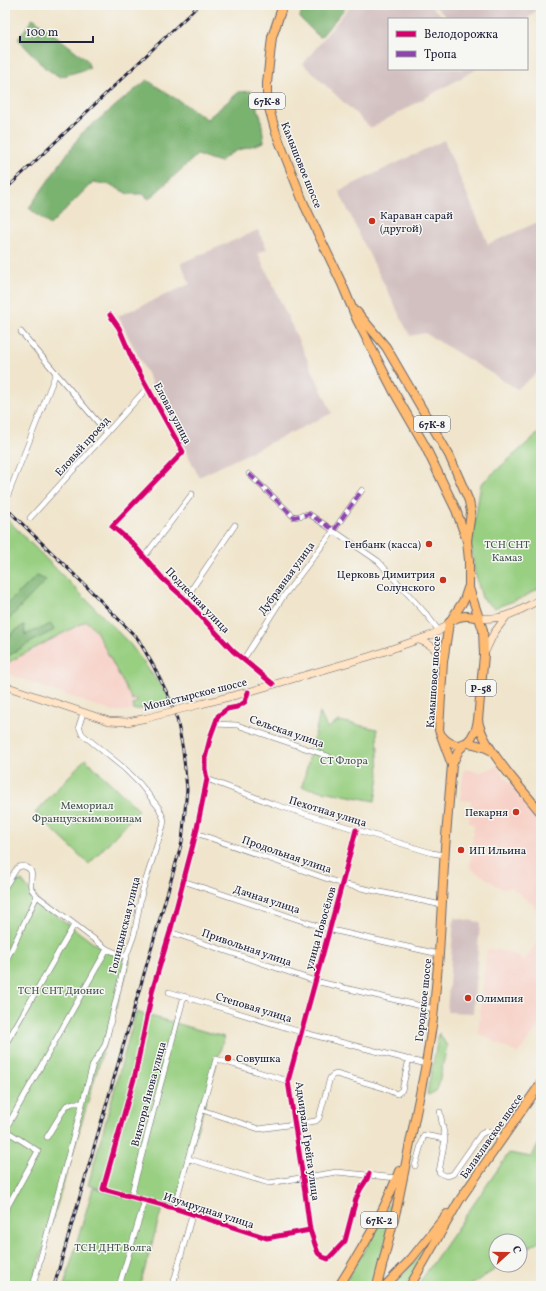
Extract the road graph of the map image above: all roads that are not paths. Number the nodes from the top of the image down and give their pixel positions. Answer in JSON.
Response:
{"nodes":[{"id":1,"x":282,"y":5,"type":"edge"},
{"id":2,"x":350,"y":303,"type":"junction"},
{"id":3,"x":110,"y":315,"type":"dead end"},
{"id":4,"x":21,"y":332,"type":"dead end"},
{"id":5,"x":56,"y":373,"type":"junction"},
{"id":6,"x":148,"y":388,"type":"junction"},
{"id":7,"x":107,"y":433,"type":"junction"},
{"id":8,"x":249,"y":474,"type":"dead end"},
{"id":9,"x":362,"y":490,"type":"dead end"},
{"id":10,"x":192,"y":494,"type":"dead end"},
{"id":11,"x":8,"y":495,"type":"dead end"},
{"id":12,"x":30,"y":518,"type":"dead end"},
{"id":13,"x":235,"y":525,"type":"dead end"},
{"id":14,"x":112,"y":526,"type":"joint"},
{"id":15,"x":334,"y":530,"type":"junction"},
{"id":16,"x":467,"y":541,"type":"junction"},
{"id":17,"x":144,"y":557,"type":"junction"},
{"id":18,"x":468,"y":588,"type":"junction"},
{"id":19,"x":185,"y":599,"type":"junction"},
{"id":20,"x":541,"y":599,"type":"edge"},
{"id":21,"x":506,"y":617,"type":"junction"},
{"id":22,"x":478,"y":618,"type":"junction"},
{"id":23,"x":449,"y":623,"type":"junction"},
{"id":24,"x":439,"y":631,"type":"junction"},
{"id":25,"x":419,"y":640,"type":"junction"},
{"id":26,"x":484,"y":655,"type":"junction"},
{"id":27,"x":244,"y":660,"type":"junction"},
{"id":28,"x":443,"y":662,"type":"junction"},
{"id":29,"x":272,"y":684,"type":"junction"},
{"id":30,"x":5,"y":686,"type":"edge"},
{"id":31,"x":248,"y":692,"type":"junction"},
{"id":32,"x":83,"y":713,"type":"junction"},
{"id":33,"x":478,"y":720,"type":"junction"},
{"id":34,"x":215,"y":724,"type":"junction"},
{"id":35,"x":440,"y":734,"type":"junction"},
{"id":36,"x":465,"y":742,"type":"junction"},
{"id":37,"x":492,"y":752,"type":"junction"},
{"id":38,"x":328,"y":756,"type":"dead end"},
{"id":39,"x":452,"y":765,"type":"junction"},
{"id":40,"x":207,"y":779,"type":"junction"},
{"id":41,"x":541,"y":813,"type":"edge"},
{"id":42,"x":356,"y":830,"type":"junction"},
{"id":43,"x":196,"y":833,"type":"junction"},
{"id":44,"x":444,"y":855,"type":"junction"},
{"id":45,"x":183,"y":881,"type":"junction"},
{"id":46,"x":342,"y":884,"type":"junction"},
{"id":47,"x":5,"y":887,"type":"edge"},
{"id":48,"x":37,"y":896,"type":"junction"},
{"id":49,"x":442,"y":905,"type":"junction"},
{"id":50,"x":74,"y":925,"type":"junction"},
{"id":51,"x":330,"y":930,"type":"junction"},
{"id":52,"x":170,"y":932,"type":"junction"},
{"id":53,"x":106,"y":949,"type":"junction"},
{"id":54,"x":439,"y":954,"type":"junction"},
{"id":55,"x":126,"y":957,"type":"junction"},
{"id":56,"x":5,"y":963,"type":"edge"},
{"id":57,"x":315,"y":981,"type":"junction"},
{"id":58,"x":169,"y":992,"type":"dead end"},
{"id":59,"x":184,"y":996,"type":"junction"},
{"id":60,"x":434,"y":1009,"type":"junction"},
{"id":61,"x":301,"y":1032,"type":"junction"},
{"id":62,"x":5,"y":1045,"type":"edge"},
{"id":63,"x":409,"y":1059,"type":"junction"},
{"id":64,"x":426,"y":1064,"type":"junction"},
{"id":65,"x":288,"y":1081,"type":"junction"},
{"id":66,"x":541,"y":1083,"type":"edge"},
{"id":67,"x":82,"y":1103,"type":"junction"},
{"id":68,"x":202,"y":1110,"type":"junction"},
{"id":69,"x":440,"y":1112,"type":"dead end"},
{"id":70,"x":295,"y":1124,"type":"junction"},
{"id":71,"x":5,"y":1130,"type":"edge"},
{"id":72,"x":47,"y":1137,"type":"dead end"},
{"id":73,"x":502,"y":1139,"type":"junction"},
{"id":74,"x":445,"y":1140,"type":"junction"},
{"id":75,"x":408,"y":1148,"type":"junction"},
{"id":76,"x":188,"y":1159,"type":"junction"},
{"id":77,"x":415,"y":1166,"type":"dead end"},
{"id":78,"x":369,"y":1174,"type":"junction"},
{"id":79,"x":303,"y":1178,"type":"junction"},
{"id":80,"x":397,"y":1178,"type":"junction"},
{"id":81,"x":131,"y":1196,"type":"junction"},
{"id":82,"x":145,"y":1200,"type":"junction"},
{"id":83,"x":459,"y":1201,"type":"junction"},
{"id":84,"x":174,"y":1208,"type":"junction"},
{"id":85,"x":5,"y":1211,"type":"edge"},
{"id":86,"x":192,"y":1215,"type":"junction"},
{"id":87,"x":310,"y":1230,"type":"junction"},
{"id":88,"x":174,"y":1285,"type":"edge"},
{"id":89,"x":33,"y":1286,"type":"edge"},
{"id":90,"x":119,"y":1286,"type":"edge"},
{"id":91,"x":166,"y":1286,"type":"edge"},
{"id":92,"x":339,"y":1286,"type":"edge"},
{"id":93,"x":377,"y":1286,"type":"edge"},
{"id":94,"x":385,"y":1286,"type":"edge"},
{"id":95,"x":410,"y":1286,"type":"edge"}],
"edges":[{"from":1,"to":2,"type":"main road","name":"Камышовое шоссе","number":"67К-8"},
{"from":2,"to":16,"type":"main road","name":"Камышовое шоссе","number":"67К-8"},
{"from":2,"to":16,"type":"main road","name":"Камышовое шоссе","number":"67К-8"},
{"from":3,"to":6,"type":"street","name":"Еловая улица"},
{"from":4,"to":5,"type":"street"},
{"from":5,"to":7,"type":"street"},
{"from":5,"to":11,"type":"street"},
{"from":6,"to":7,"type":"street","name":"Еловый проезд"},
{"from":6,"to":14,"type":"street","name":"Еловая улица"},
{"from":7,"to":12,"type":"street","name":"Еловый проезд"},
{"from":8,"to":15,"type":"street"},
{"from":9,"to":15,"type":"street","name":"Дубравная улица"},
{"from":10,"to":17,"type":"street"},
{"from":13,"to":19,"type":"street"},
{"from":14,"to":17,"type":"street","name":"Подлесная улица"},
{"from":15,"to":24,"type":"street"},
{"from":15,"to":27,"type":"street","name":"Дубравная улица"},
{"from":16,"to":18,"type":"main road","name":"Камышовое шоссе","number":"67К-8"},
{"from":17,"to":19,"type":"street","name":"Подлесная улица"},
{"from":18,"to":22,"type":"main road","name":"Камышовое шоссе","number":"67К-8"},
{"from":18,"to":23,"type":"main road","number":"67К-8"},
{"from":19,"to":27,"type":"street","name":"Подлесная улица"},
{"from":20,"to":21,"type":"main road"},
{"from":21,"to":22,"type":"main road"},
{"from":21,"to":26,"type":"main road"},
{"from":22,"to":23,"type":"main road","name":"Монастырское шоссе"},
{"from":22,"to":26,"type":"main road","name":"Камышовое шоссе","number":"Р-58"},
{"from":23,"to":24,"type":"main road","name":"Монастырское шоссе"},
{"from":23,"to":28,"type":"main road","name":"Камышовое шоссе"},
{"from":24,"to":25,"type":"main road","name":"Монастырское шоссе"},
{"from":25,"to":28,"type":"main road"},
{"from":25,"to":29,"type":"main road","name":"Монастырское шоссе"},
{"from":26,"to":33,"type":"main road","name":"Камышовое шоссе","number":"Р-58"},
{"from":27,"to":29,"type":"street","name":"Подлесная улица"},
{"from":28,"to":35,"type":"main road","name":"Камышовое шоссе"},
{"from":29,"to":31,"type":"main road","name":"Монастырское шоссе"},
{"from":30,"to":32,"type":"main road","name":"Монастырское шоссе"},
{"from":31,"to":32,"type":"main road","name":"Монастырское шоссе","bridge":true},
{"from":31,"to":34,"type":"street"},
{"from":32,"to":55,"type":"street","name":"Голицынская улица"},
{"from":33,"to":36,"type":"main road","name":"Городское шоссе","number":"Р-58"},
{"from":33,"to":37,"type":"main road","name":"Камышовое шоссе"},
{"from":34,"to":38,"type":"street","name":"Сельская улица"},
{"from":34,"to":40,"type":"street"},
{"from":35,"to":36,"type":"main road"},
{"from":35,"to":39,"type":"main road","name":"Камышовое шоссе"},
{"from":36,"to":37,"type":"main road"},
{"from":36,"to":39,"type":"main road","name":"Городское шоссе","number":"Р-58"},
{"from":37,"to":41,"type":"main road","name":"Камышовое шоссе"},
{"from":39,"to":44,"type":"main road","name":"Городское шоссе","number":"67К-2"},
{"from":40,"to":42,"type":"street","name":"Пехотная улица"},
{"from":40,"to":43,"type":"street"},
{"from":42,"to":44,"type":"street","name":"Пехотная улица"},
{"from":42,"to":46,"type":"street","name":"улица Новосёлов"},
{"from":43,"to":45,"type":"street"},
{"from":43,"to":46,"type":"street","name":"Продольная улица"},
{"from":44,"to":49,"type":"main road","name":"Городское шоссе","number":"67К-2"},
{"from":45,"to":51,"type":"street","name":"Дачная улица"},
{"from":45,"to":52,"type":"street"},
{"from":46,"to":49,"type":"street","name":"Продольная улица"},
{"from":46,"to":51,"type":"street","name":"улица Новосёлов"},
{"from":47,"to":48,"type":"street"},
{"from":48,"to":50,"type":"street"},
{"from":48,"to":56,"type":"street"},
{"from":49,"to":54,"type":"main road","name":"Городское шоссе","number":"67К-2"},
{"from":50,"to":53,"type":"street"},
{"from":50,"to":62,"type":"street"},
{"from":51,"to":54,"type":"street","name":"Дачная улица"},
{"from":51,"to":57,"type":"street","name":"улица Новосёлов"},
{"from":52,"to":57,"type":"street","name":"Привольная улица"},
{"from":52,"to":81,"type":"street","name":"Изумрудная улица"},
{"from":53,"to":55,"type":"street"},
{"from":53,"to":71,"type":"street"},
{"from":54,"to":60,"type":"main road","name":"Городское шоссе","number":"67К-2"},
{"from":55,"to":67,"type":"street","name":"Голицынская улица"},
{"from":57,"to":60,"type":"street","name":"Привольная улица"},
{"from":57,"to":61,"type":"street","name":"улица Новосёлов"},
{"from":58,"to":59,"type":"street","name":"Степовая улица"},
{"from":59,"to":61,"type":"street","name":"Степовая улица"},
{"from":59,"to":81,"type":"street","name":"Виктора Янова улица"},
{"from":60,"to":64,"type":"main road","name":"Городское шоссе","number":"67К-2"},
{"from":61,"to":63,"type":"street","name":"Степовая улица"},
{"from":61,"to":65,"type":"street","name":"Адмирала Грейга улица"},
{"from":63,"to":64,"type":"street","name":"Степовая улица"},
{"from":63,"to":70,"type":"street"},
{"from":64,"to":75,"type":"main road","name":"Городское шоссе","number":"67К-2"},
{"from":65,"to":68,"type":"street"},
{"from":65,"to":70,"type":"street","name":"Адмирала Грейга улица"},
{"from":66,"to":73,"type":"main road","name":"Балаклавское шоссе"},
{"from":67,"to":72,"type":"street"},
{"from":67,"to":89,"type":"street","name":"Голицынская улица"},
{"from":68,"to":70,"type":"street"},
{"from":68,"to":76,"type":"street"},
{"from":69,"to":74,"type":"street"},
{"from":70,"to":79,"type":"street","name":"Адмирала Грейга улица"},
{"from":71,"to":85,"type":"street"},
{"from":73,"to":74,"type":"street"},
{"from":73,"to":83,"type":"main road","name":"Балаклавское шоссе"},
{"from":74,"to":77,"type":"street"},
{"from":75,"to":80,"type":"main road","number":"67К-2"},
{"from":75,"to":93,"type":"main road","name":"Городское шоссе","number":"67К-2"},
{"from":76,"to":79,"type":"street"},
{"from":76,"to":84,"type":"street"},
{"from":78,"to":79,"type":"street"},
{"from":78,"to":80,"type":"street"},
{"from":78,"to":87,"type":"street","name":"Адмирала Грейга улица"},
{"from":79,"to":87,"type":"street","name":"Адмирала Грейга улица"},
{"from":80,"to":92,"type":"main road","number":"67К-2"},
{"from":81,"to":82,"type":"street","name":"Изумрудная улица"},
{"from":82,"to":84,"type":"street","name":"Изумрудная улица"},
{"from":82,"to":90,"type":"street"},
{"from":83,"to":94,"type":"main road"},
{"from":83,"to":95,"type":"main road"},
{"from":84,"to":86,"type":"street","name":"Изумрудная улица"},
{"from":86,"to":87,"type":"street","name":"Изумрудная улица"},
{"from":86,"to":88,"type":"street"},
{"from":88,"to":91,"type":"street"}]}
